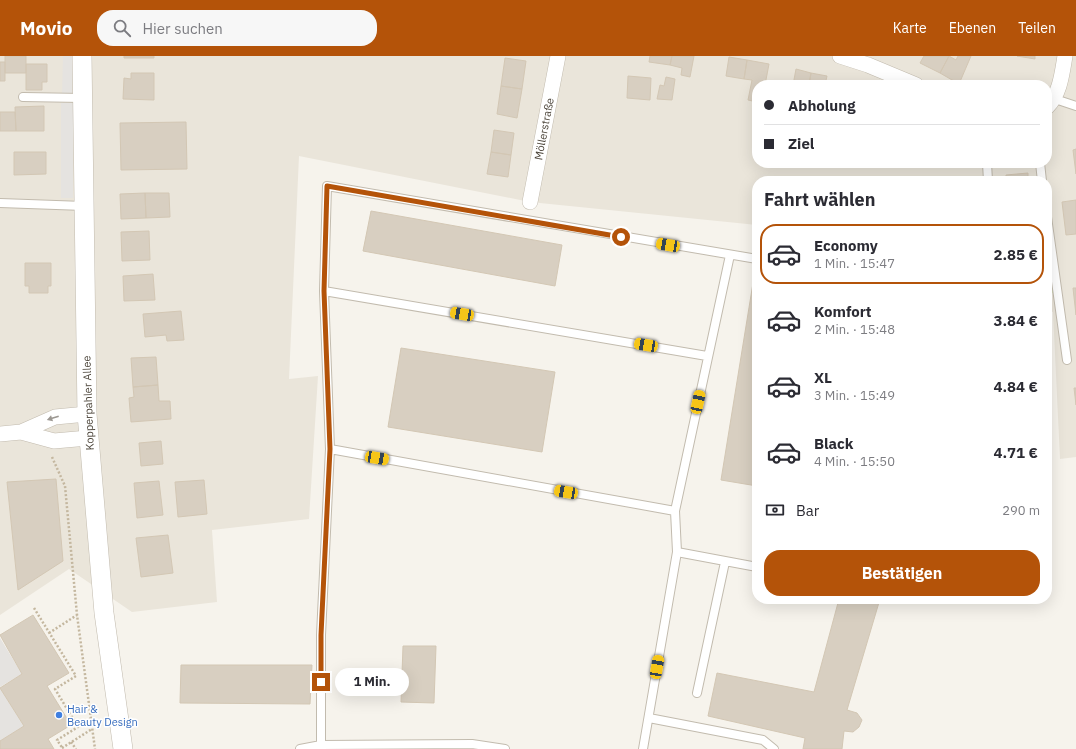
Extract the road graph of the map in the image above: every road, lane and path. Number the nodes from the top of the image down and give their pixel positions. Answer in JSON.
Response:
{"nodes":[{"id":1,"x":82,"y":56,"type":"edge"},
{"id":2,"x":558,"y":56,"type":"edge"},
{"id":3,"x":840,"y":56,"type":"edge"},
{"id":4,"x":1065,"y":56,"type":"edge"},
{"id":5,"x":904,"y":80,"type":"edge"},
{"id":6,"x":23,"y":97,"type":"dead end"},
{"id":7,"x":82,"y":98,"type":"junction"},
{"id":8,"x":1052,"y":100,"type":"edge"},
{"id":9,"x":1052,"y":103,"type":"edge"},
{"id":10,"x":1076,"y":106,"type":"edge"},
{"id":11,"x":530,"y":202,"type":"dead end"},
{"id":12,"x":0,"y":203,"type":"edge"},
{"id":13,"x":84,"y":206,"type":"junction"},
{"id":14,"x":1052,"y":253,"type":"edge"},
{"id":15,"x":730,"y":255,"type":"junction"},
{"id":16,"x":752,"y":258,"type":"edge"},
{"id":17,"x":324,"y":291,"type":"junction"},
{"id":18,"x":707,"y":356,"type":"junction"},
{"id":19,"x":1067,"y":360,"type":"dead end"},
{"id":20,"x":87,"y":414,"type":"junction"},
{"id":21,"x":21,"y":432,"type":"junction"},
{"id":22,"x":0,"y":434,"type":"edge"},
{"id":23,"x":88,"y":438,"type":"junction"},
{"id":24,"x":54,"y":441,"type":"junction"},
{"id":25,"x":330,"y":449,"type":"junction"},
{"id":26,"x":675,"y":511,"type":"junction"},
{"id":27,"x":678,"y":552,"type":"junction"},
{"id":28,"x":725,"y":562,"type":"junction"},
{"id":29,"x":752,"y":566,"type":"edge"},
{"id":30,"x":34,"y":608,"type":"dead end"},
{"id":31,"x":77,"y":615,"type":"junction"},
{"id":32,"x":50,"y":633,"type":"junction"},
{"id":33,"x":697,"y":693,"type":"dead end"},
{"id":34,"x":649,"y":718,"type":"junction"},
{"id":35,"x":92,"y":729,"type":"junction"},
{"id":36,"x":71,"y":742,"type":"junction"},
{"id":37,"x":321,"y":747,"type":"edge"},
{"id":38,"x":62,"y":748,"type":"edge"},
{"id":39,"x":76,"y":749,"type":"edge"},
{"id":40,"x":95,"y":749,"type":"edge"},
{"id":41,"x":123,"y":749,"type":"edge"},
{"id":42,"x":300,"y":749,"type":"edge"},
{"id":43,"x":505,"y":749,"type":"edge"},
{"id":44,"x":643,"y":749,"type":"edge"},
{"id":45,"x":774,"y":749,"type":"edge"}],
"edges":[{"from":1,"to":7,"type":"street","name":"Kopperpahler Allee"},
{"from":2,"to":11,"type":"street","name":"Möllerstraße"},
{"from":3,"to":5,"type":"street"},
{"from":4,"to":8,"type":"street"},
{"from":6,"to":7,"type":"lane"},
{"from":7,"to":13,"type":"street","name":"Kopperpahler Allee"},
{"from":9,"to":10,"type":"lane"},
{"from":12,"to":13,"type":"lane"},
{"from":13,"to":20,"type":"street","name":"Kopperpahler Allee"},
{"from":14,"to":19,"type":"lane"},
{"from":15,"to":16,"type":"lane"},
{"from":15,"to":17,"type":"lane"},
{"from":15,"to":18,"type":"lane"},
{"from":17,"to":18,"type":"lane"},
{"from":17,"to":25,"type":"lane"},
{"from":18,"to":26,"type":"lane"},
{"from":20,"to":21,"type":"street","one_way":true},
{"from":20,"to":23,"type":"street","name":"Kopperpahler Allee"},
{"from":21,"to":22,"type":"street"},
{"from":21,"to":24,"type":"street"},
{"from":23,"to":24,"type":"street"},
{"from":23,"to":41,"type":"street","name":"Kopperpahler Allee"},
{"from":24,"to":31,"type":"path"},
{"from":25,"to":26,"type":"lane"},
{"from":25,"to":37,"type":"lane"},
{"from":26,"to":27,"type":"lane"},
{"from":27,"to":28,"type":"lane"},
{"from":27,"to":34,"type":"lane"},
{"from":28,"to":29,"type":"lane"},
{"from":28,"to":33,"type":"lane"},
{"from":30,"to":32,"type":"path"},
{"from":31,"to":32,"type":"path"},
{"from":31,"to":35,"type":"path"},
{"from":32,"to":38,"type":"path"},
{"from":34,"to":44,"type":"lane"},
{"from":34,"to":45,"type":"lane"},
{"from":35,"to":36,"type":"path"},
{"from":35,"to":40,"type":"path"},
{"from":36,"to":38,"type":"path"},
{"from":36,"to":39,"type":"path"},
{"from":37,"to":42,"type":"lane"},
{"from":37,"to":43,"type":"lane"}]}
